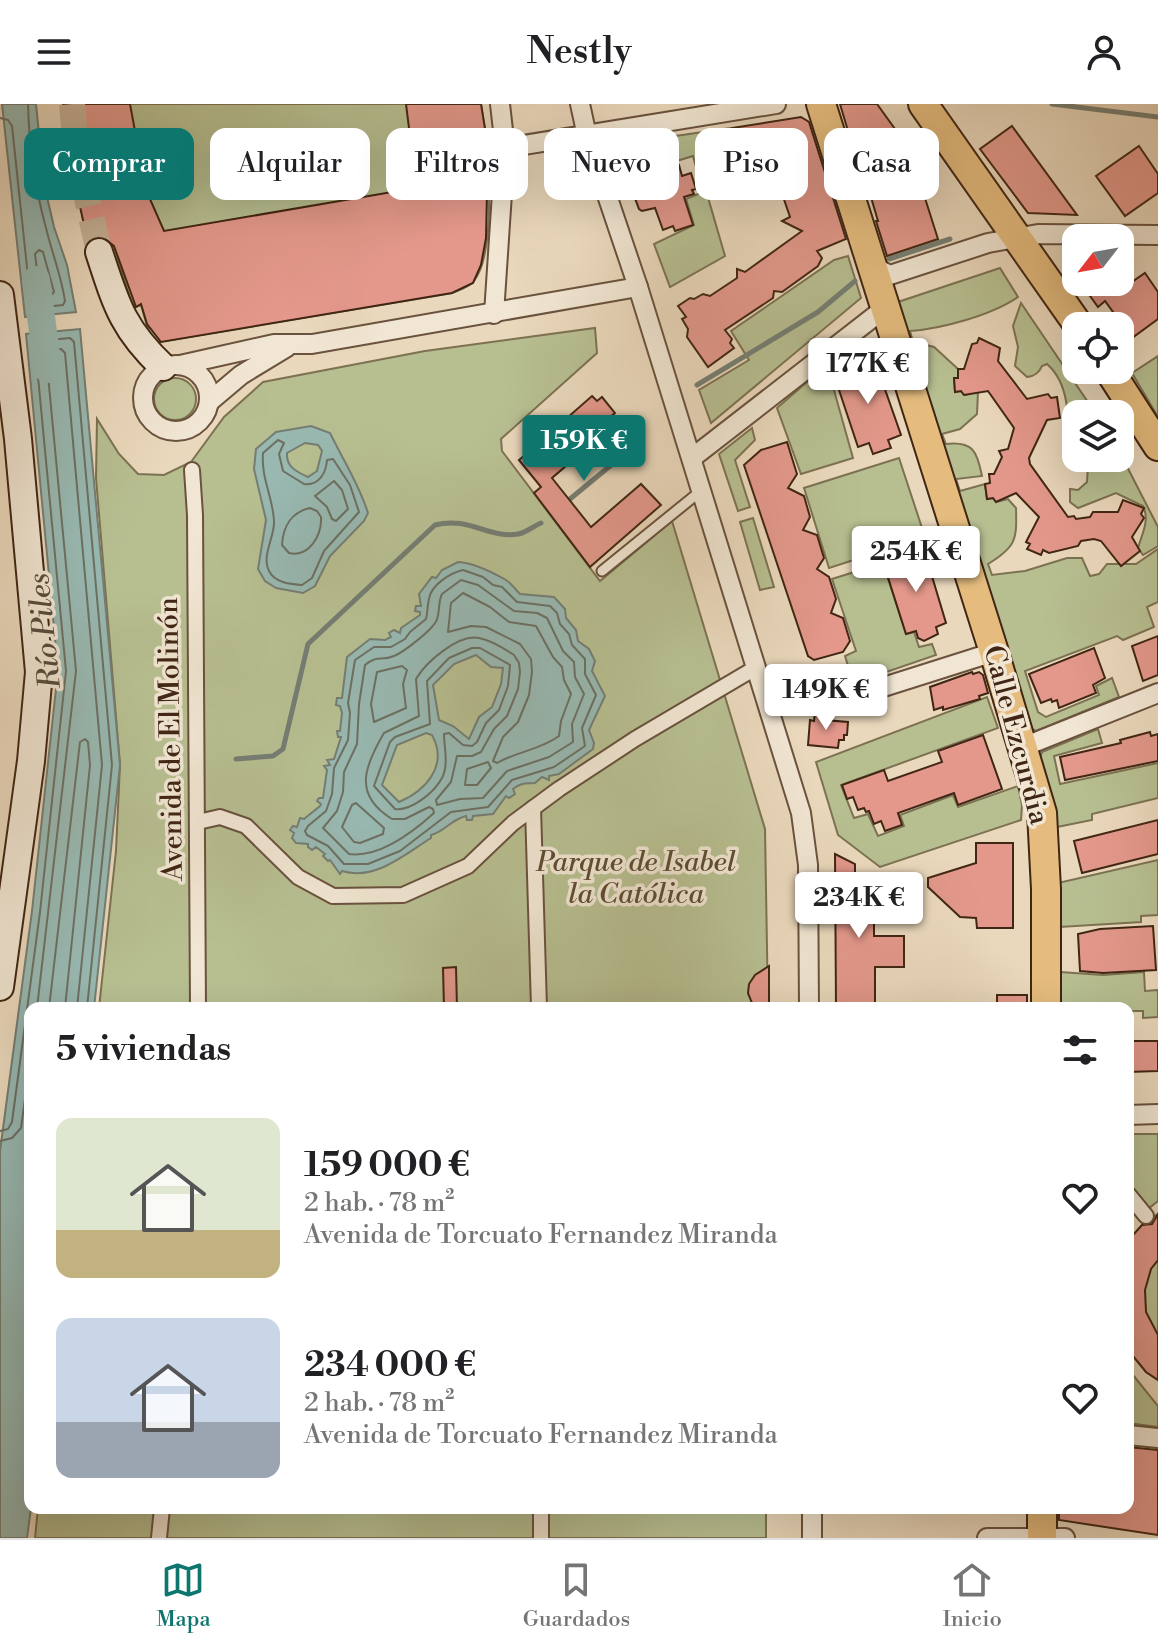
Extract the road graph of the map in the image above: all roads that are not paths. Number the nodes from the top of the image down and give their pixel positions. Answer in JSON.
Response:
{"nodes":[{"id":1,"x":500,"y":104,"type":"edge"},
{"id":2,"x":580,"y":104,"type":"edge"},
{"id":3,"x":776,"y":104,"type":"edge"},
{"id":4,"x":821,"y":104,"type":"edge"},
{"id":5,"x":929,"y":106,"type":"edge"},
{"id":6,"x":503,"y":128,"type":"edge"},
{"id":7,"x":585,"y":128,"type":"edge"},
{"id":8,"x":634,"y":128,"type":"edge"},
{"id":9,"x":502,"y":200,"type":"edge"},
{"id":10,"x":609,"y":200,"type":"edge"},
{"id":11,"x":1158,"y":235,"type":"edge"},
{"id":12,"x":1028,"y":236,"type":"junction"},
{"id":13,"x":99,"y":252,"type":"tunnel mouth"},
{"id":14,"x":881,"y":271,"type":"junction"},
{"id":15,"x":638,"y":287,"type":"junction"},
{"id":16,"x":0,"y":295,"type":"edge"},
{"id":17,"x":885,"y":308,"type":"junction"},
{"id":18,"x":1071,"y":312,"type":"edge"},
{"id":19,"x":494,"y":314,"type":"junction"},
{"id":20,"x":290,"y":345,"type":"junction"},
{"id":21,"x":171,"y":366,"type":"junction"},
{"id":22,"x":1118,"y":384,"type":"edge"},
{"id":23,"x":209,"y":402,"type":"junction"},
{"id":24,"x":1158,"y":446,"type":"edge"},
{"id":25,"x":692,"y":458,"type":"junction"},
{"id":26,"x":192,"y":470,"type":"dead end"},
{"id":27,"x":702,"y":490,"type":"junction"},
{"id":28,"x":602,"y":571,"type":"dead end"},
{"id":29,"x":994,"y":652,"type":"junction"},
{"id":30,"x":757,"y":667,"type":"junction"},
{"id":31,"x":764,"y":690,"type":"junction"},
{"id":32,"x":1158,"y":693,"type":"edge"},
{"id":33,"x":1023,"y":747,"type":"junction"},
{"id":34,"x":533,"y":808,"type":"junction"},
{"id":35,"x":198,"y":822,"type":"junction"},
{"id":36,"x":3,"y":946,"type":"edge"},
{"id":37,"x":0,"y":987,"type":"edge"},
{"id":38,"x":198,"y":1002,"type":"edge"},
{"id":39,"x":539,"y":1002,"type":"edge"},
{"id":40,"x":809,"y":1002,"type":"edge"},
{"id":41,"x":1046,"y":1002,"type":"edge"},
{"id":42,"x":1158,"y":1114,"type":"edge"},
{"id":43,"x":1134,"y":1115,"type":"edge"},
{"id":44,"x":1134,"y":1201,"type":"edge"},
{"id":45,"x":1146,"y":1216,"type":"dead end"},
{"id":46,"x":1134,"y":1436,"type":"edge"},
{"id":47,"x":1158,"y":1438,"type":"edge"},
{"id":48,"x":161,"y":1514,"type":"edge"},
{"id":49,"x":541,"y":1514,"type":"edge"},
{"id":50,"x":812,"y":1514,"type":"edge"},
{"id":51,"x":1043,"y":1514,"type":"edge"},
{"id":52,"x":1049,"y":1537,"type":"edge"},
{"id":53,"x":159,"y":1538,"type":"edge"},
{"id":54,"x":541,"y":1538,"type":"edge"},
{"id":55,"x":812,"y":1538,"type":"edge"},
{"id":56,"x":987,"y":1538,"type":"edge"}],
"edges":[{"from":1,"to":6,"type":"street"},
{"from":2,"to":7,"type":"street"},
{"from":3,"to":8,"type":"street"},
{"from":4,"to":14,"type":"main road","name":"Calle Ezcurdia"},
{"from":5,"to":12,"type":"main road"},
{"from":9,"to":19,"type":"street"},
{"from":10,"to":15,"type":"street"},
{"from":11,"to":12,"type":"street"},
{"from":12,"to":14,"type":"street"},
{"from":12,"to":18,"type":"main road"},
{"from":13,"to":21,"type":"main road"},
{"from":14,"to":17,"type":"main road","name":"Calle Ezcurdia"},
{"from":15,"to":19,"type":"street"},
{"from":15,"to":25,"type":"street"},
{"from":16,"to":36,"type":"main road"},
{"from":17,"to":25,"type":"street"},
{"from":17,"to":29,"type":"main road","name":"Calle Ezcurdia"},
{"from":19,"to":20,"type":"street"},
{"from":20,"to":21,"type":"street"},
{"from":20,"to":23,"type":"street"},
{"from":21,"to":23,"type":"street"},
{"from":21,"to":23,"type":"street"},
{"from":22,"to":24,"type":"main road"},
{"from":25,"to":27,"type":"street"},
{"from":26,"to":35,"type":"street","name":"Avenida de El Molinón"},
{"from":27,"to":28,"type":"lane"},
{"from":27,"to":30,"type":"street"},
{"from":29,"to":31,"type":"street"},
{"from":29,"to":33,"type":"main road","name":"Calle Ezcurdia"},
{"from":30,"to":31,"type":"street"},
{"from":30,"to":34,"type":"street"},
{"from":31,"to":40,"type":"street"},
{"from":32,"to":33,"type":"street"},
{"from":33,"to":41,"type":"main road","name":"Calle Ezcurdia"},
{"from":34,"to":35,"type":"street"},
{"from":34,"to":39,"type":"street"},
{"from":35,"to":38,"type":"street","name":"Avenida de El Molinón"},
{"from":36,"to":37,"type":"main road"},
{"from":42,"to":43,"type":"street"},
{"from":44,"to":45,"type":"street"},
{"from":46,"to":47,"type":"street"},
{"from":48,"to":53,"type":"street"},
{"from":49,"to":54,"type":"street"},
{"from":50,"to":55,"type":"street"},
{"from":51,"to":52,"type":"main road"},
{"from":52,"to":56,"type":"street"}]}
